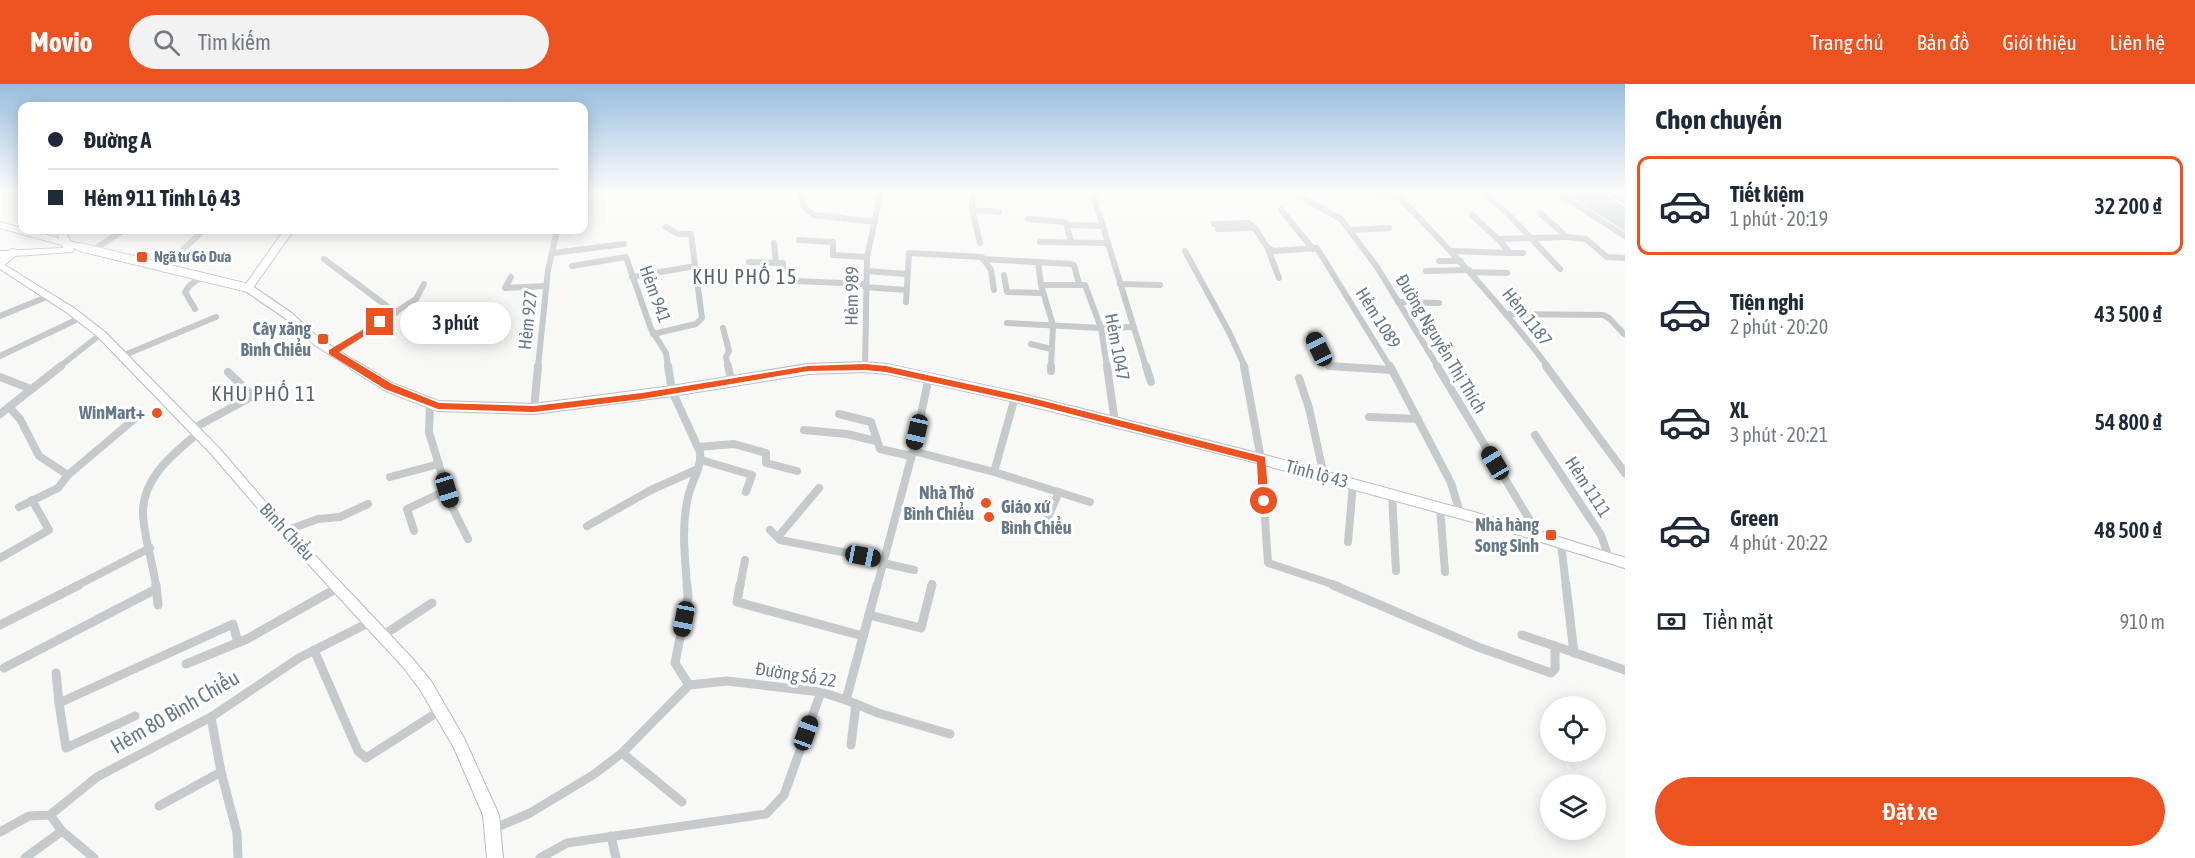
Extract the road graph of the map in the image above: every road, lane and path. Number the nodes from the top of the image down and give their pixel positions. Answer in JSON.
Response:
{"nodes":[{"id":1,"x":666,"y":227,"type":"dead end"},
{"id":2,"x":874,"y":227,"type":"edge"},
{"id":3,"x":977,"y":227,"type":"edge"},
{"id":4,"x":1067,"y":227,"type":"edge"},
{"id":5,"x":1102,"y":227,"type":"edge"},
{"id":6,"x":1254,"y":227,"type":"edge"},
{"id":7,"x":1295,"y":227,"type":"edge"},
{"id":8,"x":1347,"y":227,"type":"edge"},
{"id":9,"x":1429,"y":227,"type":"edge"},
{"id":10,"x":1485,"y":227,"type":"edge"},
{"id":11,"x":1519,"y":227,"type":"edge"},
{"id":12,"x":1556,"y":227,"type":"edge"},
{"id":13,"x":1611,"y":227,"type":"edge"},
{"id":14,"x":1389,"y":228,"type":"dead end"},
{"id":15,"x":1350,"y":230,"type":"junction"},
{"id":16,"x":0,"y":231,"type":"edge"},
{"id":17,"x":28,"y":234,"type":"edge"},
{"id":18,"x":55,"y":234,"type":"edge"},
{"id":19,"x":62,"y":234,"type":"edge"},
{"id":20,"x":118,"y":234,"type":"edge"},
{"id":21,"x":200,"y":234,"type":"edge"},
{"id":22,"x":286,"y":234,"type":"edge"},
{"id":23,"x":556,"y":235,"type":"dead end"},
{"id":24,"x":1625,"y":236,"type":"edge"},
{"id":25,"x":1567,"y":237,"type":"junction"},
{"id":26,"x":1530,"y":238,"type":"junction"},
{"id":27,"x":1498,"y":239,"type":"junction"},
{"id":28,"x":799,"y":240,"type":"dead end"},
{"id":29,"x":1040,"y":242,"type":"dead end"},
{"id":30,"x":1071,"y":242,"type":"junction"},
{"id":31,"x":43,"y":243,"type":"junction"},
{"id":32,"x":774,"y":243,"type":"dead end"},
{"id":33,"x":980,"y":243,"type":"dead end"},
{"id":34,"x":1107,"y":243,"type":"junction"},
{"id":35,"x":624,"y":244,"type":"dead end"},
{"id":36,"x":65,"y":246,"type":"junction"},
{"id":37,"x":80,"y":247,"type":"joint"},
{"id":38,"x":1268,"y":249,"type":"junction"},
{"id":39,"x":1312,"y":249,"type":"junction"},
{"id":40,"x":93,"y":250,"type":"junction"},
{"id":41,"x":1185,"y":251,"type":"dead end"},
{"id":42,"x":1452,"y":251,"type":"junction"},
{"id":43,"x":30,"y":252,"type":"junction"},
{"id":44,"x":13,"y":253,"type":"junction"},
{"id":45,"x":553,"y":253,"type":"junction"},
{"id":46,"x":1510,"y":253,"type":"junction"},
{"id":47,"x":1523,"y":253,"type":"dead end"},
{"id":48,"x":0,"y":254,"type":"edge"},
{"id":49,"x":116,"y":257,"type":"junction"},
{"id":50,"x":867,"y":257,"type":"junction"},
{"id":51,"x":1625,"y":258,"type":"edge"},
{"id":52,"x":324,"y":259,"type":"dead end"},
{"id":53,"x":983,"y":259,"type":"junction"},
{"id":54,"x":1439,"y":261,"type":"dead end"},
{"id":55,"x":1461,"y":261,"type":"junction"},
{"id":56,"x":749,"y":262,"type":"dead end"},
{"id":57,"x":1038,"y":262,"type":"junction"},
{"id":58,"x":776,"y":263,"type":"junction"},
{"id":59,"x":0,"y":264,"type":"edge"},
{"id":60,"x":572,"y":266,"type":"dead end"},
{"id":61,"x":695,"y":266,"type":"junction"},
{"id":62,"x":163,"y":268,"type":"junction"},
{"id":63,"x":1560,"y":269,"type":"dead end"},
{"id":64,"x":867,"y":271,"type":"junction"},
{"id":65,"x":1426,"y":271,"type":"dead end"},
{"id":66,"x":1470,"y":271,"type":"junction"},
{"id":67,"x":1507,"y":273,"type":"dead end"},
{"id":68,"x":906,"y":274,"type":"junction"},
{"id":69,"x":1004,"y":275,"type":"dead end"},
{"id":70,"x":632,"y":276,"type":"junction"},
{"id":71,"x":202,"y":277,"type":"junction"},
{"id":72,"x":511,"y":277,"type":"dead end"},
{"id":73,"x":1279,"y":278,"type":"dead end"},
{"id":74,"x":424,"y":284,"type":"dead end"},
{"id":75,"x":1079,"y":284,"type":"junction"},
{"id":76,"x":1120,"y":284,"type":"junction"},
{"id":77,"x":1041,"y":285,"type":"junction"},
{"id":78,"x":1160,"y":285,"type":"dead end"},
{"id":79,"x":546,"y":286,"type":"junction"},
{"id":80,"x":865,"y":286,"type":"junction"},
{"id":81,"x":248,"y":288,"type":"junction"},
{"id":82,"x":906,"y":290,"type":"junction"},
{"id":83,"x":994,"y":290,"type":"dead end"},
{"id":84,"x":1043,"y":292,"type":"junction"},
{"id":85,"x":49,"y":296,"type":"junction"},
{"id":86,"x":906,"y":302,"type":"dead end"},
{"id":87,"x":1398,"y":302,"type":"junction"},
{"id":88,"x":1439,"y":303,"type":"dead end"},
{"id":89,"x":195,"y":309,"type":"dead end"},
{"id":90,"x":396,"y":312,"type":"junction"},
{"id":91,"x":1506,"y":314,"type":"junction"},
{"id":92,"x":0,"y":316,"type":"edge"},
{"id":93,"x":216,"y":317,"type":"dead end"},
{"id":94,"x":80,"y":318,"type":"junction"},
{"id":95,"x":1007,"y":323,"type":"dead end"},
{"id":96,"x":1053,"y":325,"type":"junction"},
{"id":97,"x":1133,"y":327,"type":"junction"},
{"id":98,"x":723,"y":328,"type":"dead end"},
{"id":99,"x":1101,"y":328,"type":"junction"},
{"id":100,"x":101,"y":334,"type":"junction"},
{"id":101,"x":653,"y":334,"type":"junction"},
{"id":102,"x":1311,"y":334,"type":"dead end"},
{"id":103,"x":1624,"y":334,"type":"edge"},
{"id":104,"x":1031,"y":344,"type":"dead end"},
{"id":105,"x":1051,"y":349,"type":"junction"},
{"id":106,"x":332,"y":352,"type":"junction"},
{"id":107,"x":0,"y":356,"type":"edge"},
{"id":108,"x":122,"y":356,"type":"junction"},
{"id":109,"x":865,"y":367,"type":"junction"},
{"id":110,"x":1392,"y":370,"type":"junction"},
{"id":111,"x":1051,"y":371,"type":"dead end"},
{"id":112,"x":228,"y":372,"type":"dead end"},
{"id":113,"x":0,"y":377,"type":"edge"},
{"id":114,"x":929,"y":377,"type":"junction"},
{"id":115,"x":1299,"y":378,"type":"dead end"},
{"id":116,"x":731,"y":380,"type":"junction"},
{"id":117,"x":1151,"y":382,"type":"dead end"},
{"id":118,"x":31,"y":389,"type":"junction"},
{"id":119,"x":672,"y":391,"type":"junction"},
{"id":120,"x":1015,"y":397,"type":"junction"},
{"id":121,"x":430,"y":403,"type":"junction"},
{"id":122,"x":9,"y":406,"type":"junction"},
{"id":123,"x":534,"y":409,"type":"junction"},
{"id":124,"x":0,"y":414,"type":"edge"},
{"id":125,"x":839,"y":414,"type":"dead end"},
{"id":126,"x":139,"y":415,"type":"dead end"},
{"id":127,"x":1369,"y":417,"type":"dead end"},
{"id":128,"x":1418,"y":418,"type":"junction"},
{"id":129,"x":1116,"y":423,"type":"junction"},
{"id":130,"x":804,"y":430,"type":"dead end"},
{"id":131,"x":194,"y":432,"type":"junction"},
{"id":132,"x":1535,"y":435,"type":"dead end"},
{"id":133,"x":876,"y":441,"type":"junction"},
{"id":134,"x":698,"y":447,"type":"junction"},
{"id":135,"x":912,"y":453,"type":"junction"},
{"id":136,"x":1261,"y":459,"type":"junction"},
{"id":137,"x":439,"y":465,"type":"junction"},
{"id":138,"x":699,"y":465,"type":"junction"},
{"id":139,"x":797,"y":471,"type":"dead end"},
{"id":140,"x":994,"y":472,"type":"junction"},
{"id":141,"x":1625,"y":472,"type":"edge"},
{"id":142,"x":68,"y":475,"type":"junction"},
{"id":143,"x":1324,"y":476,"type":"junction"},
{"id":144,"x":390,"y":477,"type":"dead end"},
{"id":145,"x":1353,"y":484,"type":"junction"},
{"id":146,"x":819,"y":488,"type":"dead end"},
{"id":147,"x":447,"y":490,"type":"junction"},
{"id":148,"x":746,"y":492,"type":"dead end"},
{"id":149,"x":1059,"y":492,"type":"junction"},
{"id":150,"x":1392,"y":494,"type":"junction"},
{"id":151,"x":33,"y":500,"type":"junction"},
{"id":152,"x":1090,"y":502,"type":"dead end"},
{"id":153,"x":368,"y":504,"type":"dead end"},
{"id":154,"x":19,"y":507,"type":"dead end"},
{"id":155,"x":1440,"y":507,"type":"junction"},
{"id":156,"x":1460,"y":513,"type":"junction"},
{"id":157,"x":1048,"y":517,"type":"dead end"},
{"id":158,"x":587,"y":526,"type":"dead end"},
{"id":159,"x":770,"y":530,"type":"dead end"},
{"id":160,"x":285,"y":531,"type":"junction"},
{"id":161,"x":414,"y":531,"type":"dead end"},
{"id":162,"x":778,"y":537,"type":"junction"},
{"id":163,"x":1540,"y":537,"type":"junction"},
{"id":164,"x":468,"y":539,"type":"dead end"},
{"id":165,"x":1348,"y":542,"type":"dead end"},
{"id":166,"x":1561,"y":543,"type":"junction"},
{"id":167,"x":150,"y":548,"type":"junction"},
{"id":168,"x":0,"y":558,"type":"edge"},
{"id":169,"x":1609,"y":558,"type":"junction"},
{"id":170,"x":745,"y":560,"type":"dead end"},
{"id":171,"x":883,"y":562,"type":"junction"},
{"id":172,"x":1625,"y":563,"type":"edge"},
{"id":173,"x":914,"y":570,"type":"dead end"},
{"id":174,"x":1396,"y":571,"type":"dead end"},
{"id":175,"x":1445,"y":572,"type":"dead end"},
{"id":176,"x":932,"y":584,"type":"dead end"},
{"id":177,"x":339,"y":587,"type":"junction"},
{"id":178,"x":156,"y":589,"type":"junction"},
{"id":179,"x":432,"y":603,"type":"dead end"},
{"id":180,"x":158,"y":605,"type":"dead end"},
{"id":181,"x":869,"y":615,"type":"junction"},
{"id":182,"x":370,"y":621,"type":"junction"},
{"id":183,"x":0,"y":625,"type":"edge"},
{"id":184,"x":1522,"y":635,"type":"dead end"},
{"id":185,"x":382,"y":636,"type":"junction"},
{"id":186,"x":863,"y":636,"type":"junction"},
{"id":187,"x":238,"y":643,"type":"junction"},
{"id":188,"x":1555,"y":646,"type":"junction"},
{"id":189,"x":314,"y":650,"type":"junction"},
{"id":190,"x":1574,"y":653,"type":"junction"},
{"id":191,"x":186,"y":664,"type":"dead end"},
{"id":192,"x":4,"y":668,"type":"dead end"},
{"id":193,"x":1625,"y":669,"type":"edge"},
{"id":194,"x":56,"y":673,"type":"dead end"},
{"id":195,"x":689,"y":685,"type":"junction"},
{"id":196,"x":821,"y":692,"type":"junction"},
{"id":197,"x":846,"y":700,"type":"junction"},
{"id":198,"x":58,"y":704,"type":"junction"},
{"id":199,"x":856,"y":704,"type":"junction"},
{"id":200,"x":441,"y":710,"type":"junction"},
{"id":201,"x":135,"y":716,"type":"dead end"},
{"id":202,"x":211,"y":717,"type":"junction"},
{"id":203,"x":950,"y":734,"type":"dead end"},
{"id":204,"x":851,"y":746,"type":"dead end"},
{"id":205,"x":622,"y":753,"type":"junction"},
{"id":206,"x":221,"y":772,"type":"junction"},
{"id":207,"x":682,"y":802,"type":"dead end"},
{"id":208,"x":159,"y":806,"type":"dead end"},
{"id":209,"x":50,"y":815,"type":"junction"},
{"id":210,"x":493,"y":829,"type":"junction"},
{"id":211,"x":62,"y":831,"type":"junction"},
{"id":212,"x":0,"y":832,"type":"edge"},
{"id":213,"x":611,"y":836,"type":"junction"},
{"id":214,"x":25,"y":858,"type":"edge"},
{"id":215,"x":94,"y":858,"type":"edge"},
{"id":216,"x":238,"y":858,"type":"edge"},
{"id":217,"x":495,"y":858,"type":"edge"},
{"id":218,"x":540,"y":858,"type":"edge"},
{"id":219,"x":616,"y":858,"type":"edge"}],
"edges":[{"from":1,"to":61,"type":"street"},
{"from":2,"to":50,"type":"street","name":"Hẻm 989"},
{"from":3,"to":33,"type":"street"},
{"from":4,"to":30,"type":"street"},
{"from":5,"to":34,"type":"street"},
{"from":6,"to":38,"type":"street"},
{"from":7,"to":39,"type":"street"},
{"from":8,"to":15,"type":"street","name":"Đường Nguyễn Thị Thích"},
{"from":9,"to":42,"type":"street","name":"Hẻm 1187"},
{"from":10,"to":27,"type":"street"},
{"from":11,"to":26,"type":"street"},
{"from":12,"to":25,"type":"street"},
{"from":13,"to":24,"type":"street"},
{"from":14,"to":15,"type":"street"},
{"from":15,"to":87,"type":"street","name":"Đường Nguyễn Thị Thích"},
{"from":16,"to":31,"type":"main road","name":"Tỉnh lộ 43"},
{"from":17,"to":36,"type":"main road","name":"Tỉnh lộ 43"},
{"from":18,"to":36,"type":"main road"},
{"from":19,"to":36,"type":"main road"},
{"from":20,"to":40,"type":"street"},
{"from":21,"to":62,"type":"street"},
{"from":22,"to":81,"type":"main road"},
{"from":23,"to":45,"type":"street","name":"Hẻm 927"},
{"from":25,"to":26,"type":"street"},
{"from":25,"to":51,"type":"street"},
{"from":26,"to":27,"type":"street"},
{"from":26,"to":63,"type":"street"},
{"from":27,"to":46,"type":"street"},
{"from":28,"to":50,"type":"street"},
{"from":29,"to":30,"type":"street"},
{"from":30,"to":34,"type":"street"},
{"from":31,"to":36,"type":"main road","name":"Tỉnh lộ 43"},
{"from":31,"to":43,"type":"main road"},
{"from":32,"to":58,"type":"street"},
{"from":34,"to":76,"type":"street"},
{"from":35,"to":45,"type":"street"},
{"from":36,"to":37,"type":"main road","name":"Tỉnh lộ 43"},
{"from":36,"to":43,"type":"main road"},
{"from":36,"to":49,"type":"main road","name":"Tỉnh lộ 43"},
{"from":37,"to":40,"type":"main road","name":"Tỉnh lộ 43"},
{"from":38,"to":39,"type":"street"},
{"from":38,"to":73,"type":"street"},
{"from":39,"to":110,"type":"street","name":"Hẻm 1089"},
{"from":40,"to":49,"type":"main road","name":"Tỉnh lộ 43"},
{"from":41,"to":136,"type":"street"},
{"from":42,"to":46,"type":"street"},
{"from":42,"to":55,"type":"street","name":"Hẻm 1187"},
{"from":43,"to":44,"type":"main road"},
{"from":44,"to":48,"type":"main road"},
{"from":44,"to":59,"type":"main road"},
{"from":45,"to":79,"type":"street","name":"Hẻm 927"},
{"from":46,"to":47,"type":"street"},
{"from":49,"to":62,"type":"main road","name":"Tỉnh lộ 43"},
{"from":50,"to":64,"type":"street","name":"Hẻm 989"},
{"from":52,"to":90,"type":"street"},
{"from":53,"to":57,"type":"street","name":"Hẻm 1047"},
{"from":53,"to":68,"type":"street","name":"Hẻm 1047"},
{"from":53,"to":83,"type":"street"},
{"from":54,"to":55,"type":"street"},
{"from":55,"to":66,"type":"street","name":"Hẻm 1187"},
{"from":56,"to":58,"type":"street"},
{"from":57,"to":75,"type":"street","name":"Hẻm 1047"},
{"from":57,"to":77,"type":"street"},
{"from":58,"to":80,"type":"street"},
{"from":59,"to":85,"type":"main road","name":"Bình Chiểu"},
{"from":60,"to":70,"type":"street","name":"Hẻm 941"},
{"from":61,"to":70,"type":"street"},
{"from":61,"to":101,"type":"street"},
{"from":62,"to":71,"type":"main road","name":"Tỉnh lộ 43"},
{"from":64,"to":68,"type":"street"},
{"from":64,"to":80,"type":"street","name":"Hẻm 989"},
{"from":65,"to":66,"type":"street"},
{"from":66,"to":67,"type":"street"},
{"from":66,"to":91,"type":"street","name":"Hẻm 1187"},
{"from":68,"to":82,"type":"street"},
{"from":69,"to":84,"type":"street"},
{"from":70,"to":101,"type":"street","name":"Hẻm 941"},
{"from":71,"to":81,"type":"main road","name":"Tỉnh lộ 43"},
{"from":71,"to":89,"type":"street"},
{"from":72,"to":79,"type":"street"},
{"from":74,"to":90,"type":"street"},
{"from":75,"to":77,"type":"street"},
{"from":75,"to":99,"type":"street","name":"Hẻm 1047"},
{"from":76,"to":78,"type":"street"},
{"from":76,"to":97,"type":"street"},
{"from":77,"to":84,"type":"street"},
{"from":79,"to":123,"type":"street","name":"Hẻm 927"},
{"from":80,"to":82,"type":"street"},
{"from":80,"to":109,"type":"street","name":"Hẻm 989"},
{"from":81,"to":106,"type":"main road","name":"Tỉnh lộ 43"},
{"from":82,"to":86,"type":"street"},
{"from":84,"to":96,"type":"street"},
{"from":85,"to":92,"type":"street"},
{"from":85,"to":94,"type":"main road","name":"Bình Chiểu"},
{"from":87,"to":88,"type":"street"},
{"from":87,"to":163,"type":"street","name":"Đường Nguyễn Thị Thích"},
{"from":90,"to":106,"type":"street"},
{"from":91,"to":103,"type":"street"},
{"from":91,"to":141,"type":"street","name":"Hẻm 1187"},
{"from":93,"to":108,"type":"street"},
{"from":94,"to":100,"type":"main road","name":"Bình Chiểu"},
{"from":94,"to":107,"type":"street"},
{"from":95,"to":96,"type":"street"},
{"from":96,"to":99,"type":"street"},
{"from":96,"to":105,"type":"street"},
{"from":97,"to":99,"type":"street"},
{"from":97,"to":117,"type":"street"},
{"from":98,"to":116,"type":"street"},
{"from":99,"to":129,"type":"street","name":"Hẻm 1047"},
{"from":100,"to":108,"type":"main road","name":"Bình Chiểu"},
{"from":100,"to":118,"type":"street"},
{"from":101,"to":119,"type":"street","name":"Hẻm 941"},
{"from":102,"to":110,"type":"street"},
{"from":104,"to":105,"type":"street"},
{"from":105,"to":111,"type":"street"},
{"from":106,"to":121,"type":"main road","name":"Tỉnh lộ 43"},
{"from":108,"to":131,"type":"main road","name":"Bình Chiểu"},
{"from":109,"to":114,"type":"main road","name":"Tỉnh lộ 43"},
{"from":109,"to":116,"type":"main road","name":"Tỉnh lộ 43"},
{"from":110,"to":128,"type":"street","name":"Hẻm 1089"},
{"from":112,"to":131,"type":"street"},
{"from":113,"to":118,"type":"street"},
{"from":114,"to":120,"type":"main road","name":"Tỉnh lộ 43"},
{"from":114,"to":135,"type":"street","name":"Đường Số 22"},
{"from":115,"to":143,"type":"street"},
{"from":116,"to":119,"type":"main road","name":"Tỉnh lộ 43"},
{"from":118,"to":122,"type":"street"},
{"from":119,"to":123,"type":"main road","name":"Tỉnh lộ 43"},
{"from":119,"to":134,"type":"street","name":"Hẻm 941"},
{"from":120,"to":129,"type":"main road","name":"Tỉnh lộ 43"},
{"from":120,"to":140,"type":"street"},
{"from":121,"to":123,"type":"main road","name":"Tỉnh lộ 43"},
{"from":121,"to":137,"type":"street"},
{"from":122,"to":124,"type":"street"},
{"from":122,"to":142,"type":"street"},
{"from":125,"to":133,"type":"street"},
{"from":126,"to":142,"type":"street"},
{"from":127,"to":128,"type":"street"},
{"from":128,"to":156,"type":"street","name":"Hẻm 1089"},
{"from":129,"to":136,"type":"main road","name":"Tỉnh lộ 43"},
{"from":130,"to":133,"type":"street"},
{"from":131,"to":160,"type":"main road","name":"Bình Chiểu"},
{"from":131,"to":167,"type":"street"},
{"from":132,"to":169,"type":"street","name":"Hẻm 1111"},
{"from":133,"to":135,"type":"street"},
{"from":134,"to":138,"type":"street","name":"Hẻm 941"},
{"from":134,"to":139,"type":"street"},
{"from":135,"to":140,"type":"street"},
{"from":135,"to":171,"type":"street","name":"Đường Số 22"},
{"from":136,"to":143,"type":"main road","name":"Tỉnh lộ 43"},
{"from":136,"to":188,"type":"street"},
{"from":137,"to":144,"type":"street"},
{"from":137,"to":147,"type":"street"},
{"from":138,"to":148,"type":"street"},
{"from":138,"to":158,"type":"street"},
{"from":138,"to":195,"type":"street"},
{"from":140,"to":149,"type":"street"},
{"from":142,"to":151,"type":"street"},
{"from":143,"to":145,"type":"main road","name":"Tỉnh lộ 43"},
{"from":145,"to":150,"type":"main road","name":"Tỉnh lộ 43"},
{"from":145,"to":165,"type":"street"},
{"from":146,"to":162,"type":"street"},
{"from":147,"to":161,"type":"street"},
{"from":147,"to":164,"type":"street"},
{"from":149,"to":152,"type":"street"},
{"from":149,"to":157,"type":"street"},
{"from":150,"to":155,"type":"main road","name":"Tỉnh lộ 43"},
{"from":150,"to":174,"type":"street"},
{"from":151,"to":154,"type":"street"},
{"from":151,"to":168,"type":"street"},
{"from":153,"to":160,"type":"street"},
{"from":155,"to":156,"type":"main road","name":"Tỉnh lộ 43"},
{"from":155,"to":175,"type":"street"},
{"from":156,"to":163,"type":"main road","name":"Tỉnh lộ 43"},
{"from":159,"to":162,"type":"street"},
{"from":160,"to":177,"type":"main road","name":"Bình Chiểu"},
{"from":162,"to":171,"type":"street"},
{"from":163,"to":166,"type":"main road","name":"Tỉnh lộ 43"},
{"from":166,"to":169,"type":"main road","name":"Tỉnh lộ 43"},
{"from":166,"to":190,"type":"street"},
{"from":167,"to":178,"type":"street"},
{"from":167,"to":183,"type":"street"},
{"from":169,"to":172,"type":"main road","name":"Tỉnh lộ 43"},
{"from":170,"to":186,"type":"street"},
{"from":171,"to":173,"type":"street"},
{"from":171,"to":181,"type":"street","name":"Đường Số 22"},
{"from":176,"to":181,"type":"street"},
{"from":177,"to":182,"type":"main road","name":"Bình Chiểu"},
{"from":177,"to":187,"type":"street"},
{"from":178,"to":180,"type":"street"},
{"from":178,"to":192,"type":"street"},
{"from":179,"to":185,"type":"street"},
{"from":181,"to":186,"type":"street","name":"Đường Số 22"},
{"from":182,"to":185,"type":"main road","name":"Bình Chiểu"},
{"from":182,"to":189,"type":"street","name":"Hẻm 80 Bình Chiểu"},
{"from":184,"to":188,"type":"street"},
{"from":185,"to":200,"type":"main road","name":"Bình Chiểu"},
{"from":186,"to":197,"type":"street","name":"Đường Số 22"},
{"from":187,"to":191,"type":"street"},
{"from":187,"to":198,"type":"street"},
{"from":188,"to":190,"type":"street"},
{"from":189,"to":200,"type":"street"},
{"from":189,"to":202,"type":"street","name":"Hẻm 80 Bình Chiểu"},
{"from":190,"to":193,"type":"street"},
{"from":194,"to":198,"type":"street"},
{"from":195,"to":196,"type":"street","name":"Đường Số 22"},
{"from":195,"to":205,"type":"street"},
{"from":196,"to":197,"type":"street","name":"Đường Số 22"},
{"from":196,"to":213,"type":"street"},
{"from":197,"to":199,"type":"street"},
{"from":198,"to":201,"type":"street"},
{"from":199,"to":203,"type":"street"},
{"from":199,"to":204,"type":"street"},
{"from":200,"to":210,"type":"main road","name":"Bình Chiểu"},
{"from":202,"to":206,"type":"street"},
{"from":202,"to":209,"type":"street","name":"Hẻm 80 Bình Chiểu"},
{"from":205,"to":207,"type":"street"},
{"from":205,"to":210,"type":"street"},
{"from":206,"to":208,"type":"street"},
{"from":206,"to":216,"type":"street"},
{"from":209,"to":211,"type":"street"},
{"from":209,"to":212,"type":"street","name":"Hẻm 80 Bình Chiểu"},
{"from":210,"to":217,"type":"main road","name":"Bình Chiểu"},
{"from":211,"to":214,"type":"street"},
{"from":211,"to":215,"type":"street"},
{"from":213,"to":218,"type":"street"},
{"from":213,"to":219,"type":"street"}]}
